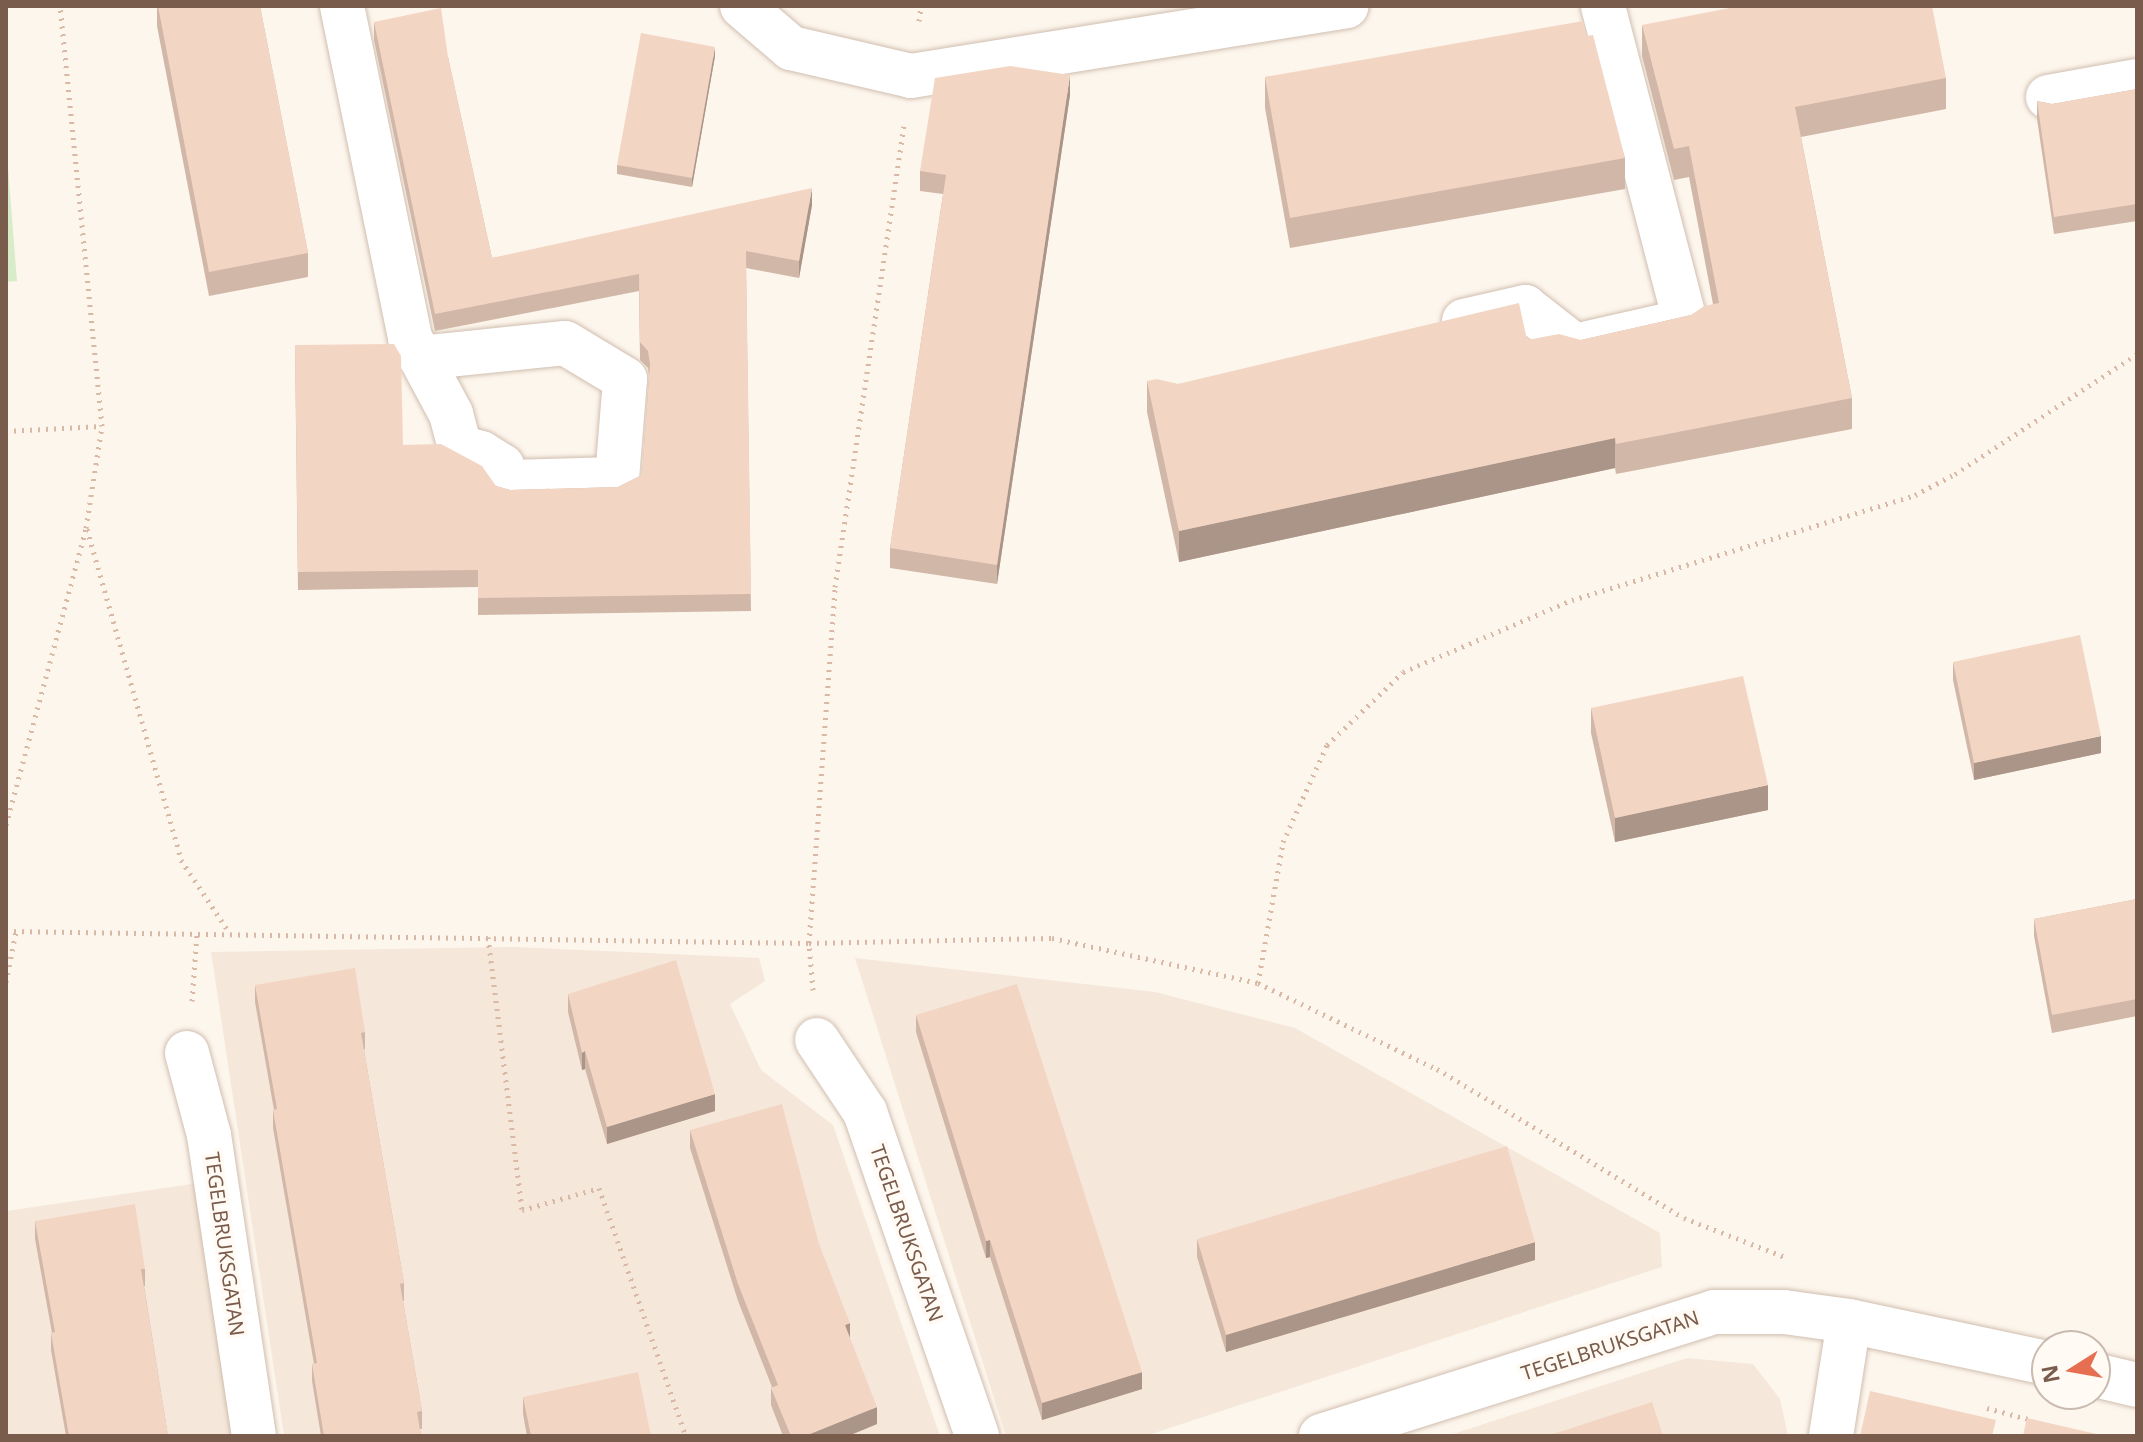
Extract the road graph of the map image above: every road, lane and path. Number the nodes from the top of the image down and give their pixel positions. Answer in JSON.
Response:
{"nodes":[{"id":1,"x":60,"y":6,"type":"edge"},
{"id":2,"x":342,"y":6,"type":"edge"},
{"id":3,"x":742,"y":6,"type":"edge"},
{"id":4,"x":921,"y":6,"type":"edge"},
{"id":5,"x":1346,"y":6,"type":"edge"},
{"id":6,"x":1603,"y":6,"type":"edge"},
{"id":7,"x":911,"y":76,"type":"junction"},
{"id":8,"x":2137,"y":81,"type":"edge"},
{"id":9,"x":2048,"y":97,"type":"dead end"},
{"id":10,"x":1418,"y":332,"type":"edge"},
{"id":11,"x":2137,"y":354,"type":"edge"},
{"id":12,"x":421,"y":358,"type":"junction"},
{"id":13,"x":102,"y":426,"type":"junction"},
{"id":14,"x":6,"y":431,"type":"edge"},
{"id":15,"x":86,"y":528,"type":"junction"},
{"id":16,"x":6,"y":825,"type":"edge"},
{"id":17,"x":6,"y":931,"type":"edge"},
{"id":18,"x":16,"y":931,"type":"junction"},
{"id":19,"x":230,"y":932,"type":"junction"},
{"id":20,"x":197,"y":933,"type":"junction"},
{"id":21,"x":488,"y":937,"type":"junction"},
{"id":22,"x":809,"y":943,"type":"junction"},
{"id":23,"x":6,"y":982,"type":"edge"},
{"id":24,"x":1258,"y":983,"type":"junction"},
{"id":25,"x":817,"y":1040,"type":"dead end"},
{"id":26,"x":187,"y":1053,"type":"joint"},
{"id":27,"x":1798,"y":1261,"type":"dead end"},
{"id":28,"x":1849,"y":1321,"type":"junction"},
{"id":29,"x":2031,"y":1360,"type":"edge"},
{"id":30,"x":2111,"y":1379,"type":"edge"},
{"id":31,"x":2137,"y":1385,"type":"edge"},
{"id":32,"x":254,"y":1436,"type":"edge"},
{"id":33,"x":686,"y":1436,"type":"edge"},
{"id":34,"x":977,"y":1436,"type":"edge"},
{"id":35,"x":1321,"y":1436,"type":"edge"},
{"id":36,"x":1831,"y":1436,"type":"edge"}],
"edges":[{"from":1,"to":13,"type":"path"},
{"from":2,"to":12,"type":"street"},
{"from":3,"to":7,"type":"street"},
{"from":4,"to":7,"type":"path"},
{"from":5,"to":7,"type":"street"},
{"from":6,"to":10,"type":"street"},
{"from":7,"to":22,"type":"path"},
{"from":8,"to":9,"type":"street"},
{"from":11,"to":24,"type":"path"},
{"from":12,"to":12,"type":"street"},
{"from":13,"to":14,"type":"path"},
{"from":13,"to":15,"type":"path"},
{"from":15,"to":16,"type":"path"},
{"from":15,"to":19,"type":"path"},
{"from":17,"to":18,"type":"path"},
{"from":18,"to":20,"type":"path"},
{"from":18,"to":23,"type":"path"},
{"from":19,"to":20,"type":"path"},
{"from":19,"to":21,"type":"path"},
{"from":20,"to":26,"type":"path"},
{"from":21,"to":22,"type":"path"},
{"from":21,"to":33,"type":"path"},
{"from":22,"to":24,"type":"path"},
{"from":24,"to":27,"type":"path"},
{"from":25,"to":34,"type":"street","name":"TEGELBRUKSGATAN"},
{"from":26,"to":32,"type":"street","name":"TEGELBRUKSGATAN"},
{"from":28,"to":29,"type":"street","name":"TEGELBRUKSGATAN"},
{"from":28,"to":35,"type":"street","name":"TEGELBRUKSGATAN"},
{"from":28,"to":36,"type":"street"},
{"from":30,"to":31,"type":"street"}]}
